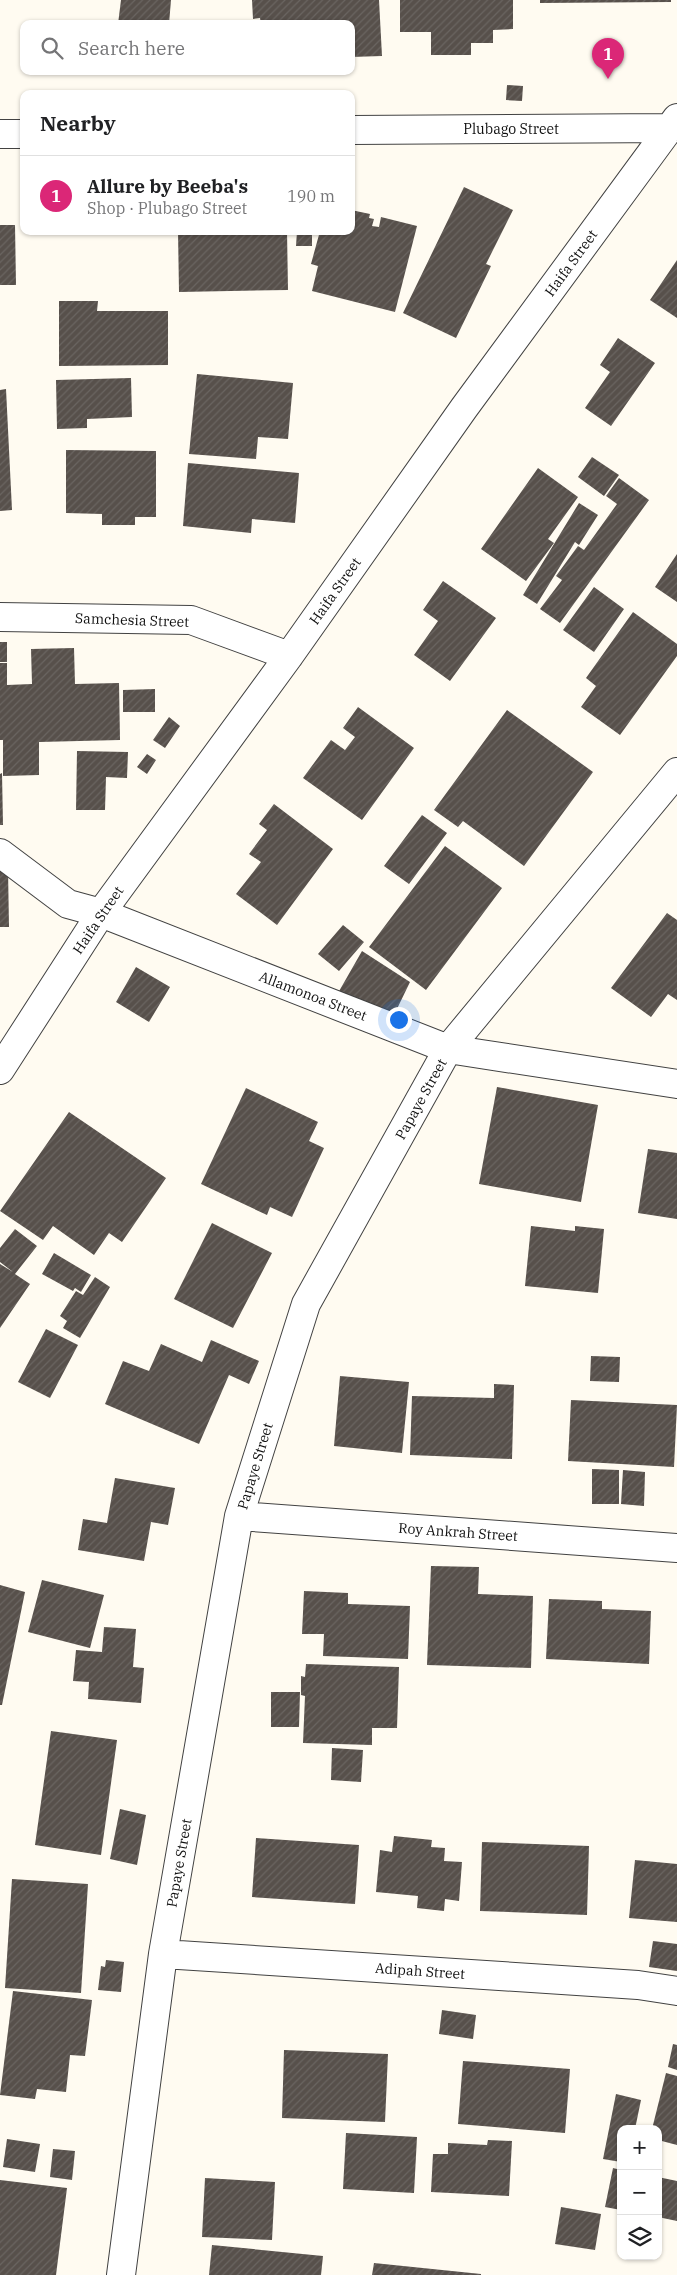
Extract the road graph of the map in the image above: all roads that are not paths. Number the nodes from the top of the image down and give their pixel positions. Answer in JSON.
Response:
{"nodes":[{"id":1,"x":674,"y":123,"type":"edge"},
{"id":2,"x":355,"y":130,"type":"edge"},
{"id":3,"x":0,"y":134,"type":"edge"},
{"id":4,"x":20,"y":134,"type":"edge"},
{"id":5,"x":0,"y":617,"type":"edge"},
{"id":6,"x":289,"y":656,"type":"junction"},
{"id":7,"x":677,"y":772,"type":"edge"},
{"id":8,"x":0,"y":854,"type":"edge"},
{"id":9,"x":101,"y":913,"type":"junction"},
{"id":10,"x":448,"y":1049,"type":"junction"},
{"id":11,"x":0,"y":1070,"type":"edge"},
{"id":12,"x":677,"y":1084,"type":"edge"},
{"id":13,"x":240,"y":1516,"type":"junction"},
{"id":14,"x":677,"y":1548,"type":"edge"},
{"id":15,"x":163,"y":1954,"type":"junction"},
{"id":16,"x":677,"y":1991,"type":"edge"},
{"id":17,"x":121,"y":2275,"type":"edge"}],
"edges":[{"from":1,"to":2,"type":"street","name":"Plubago Street"},
{"from":1,"to":6,"type":"street","name":"Haifa Street"},
{"from":3,"to":4,"type":"street"},
{"from":5,"to":6,"type":"street","name":"Samchesia Street"},
{"from":6,"to":9,"type":"street","name":"Haifa Street"},
{"from":7,"to":10,"type":"street","name":"Papaye Street"},
{"from":8,"to":9,"type":"street","name":"Allamonoa Street"},
{"from":9,"to":10,"type":"street","name":"Allamonoa Street"},
{"from":9,"to":11,"type":"street","name":"Haifa Street"},
{"from":10,"to":12,"type":"street","name":"Allamonoa Street"},
{"from":10,"to":13,"type":"street","name":"Papaye Street"},
{"from":13,"to":14,"type":"street","name":"Roy Ankrah Street"},
{"from":13,"to":15,"type":"street","name":"Papaye Street"},
{"from":15,"to":16,"type":"street","name":"Adipah Street"},
{"from":15,"to":17,"type":"street","name":"Papaye Street"}]}
